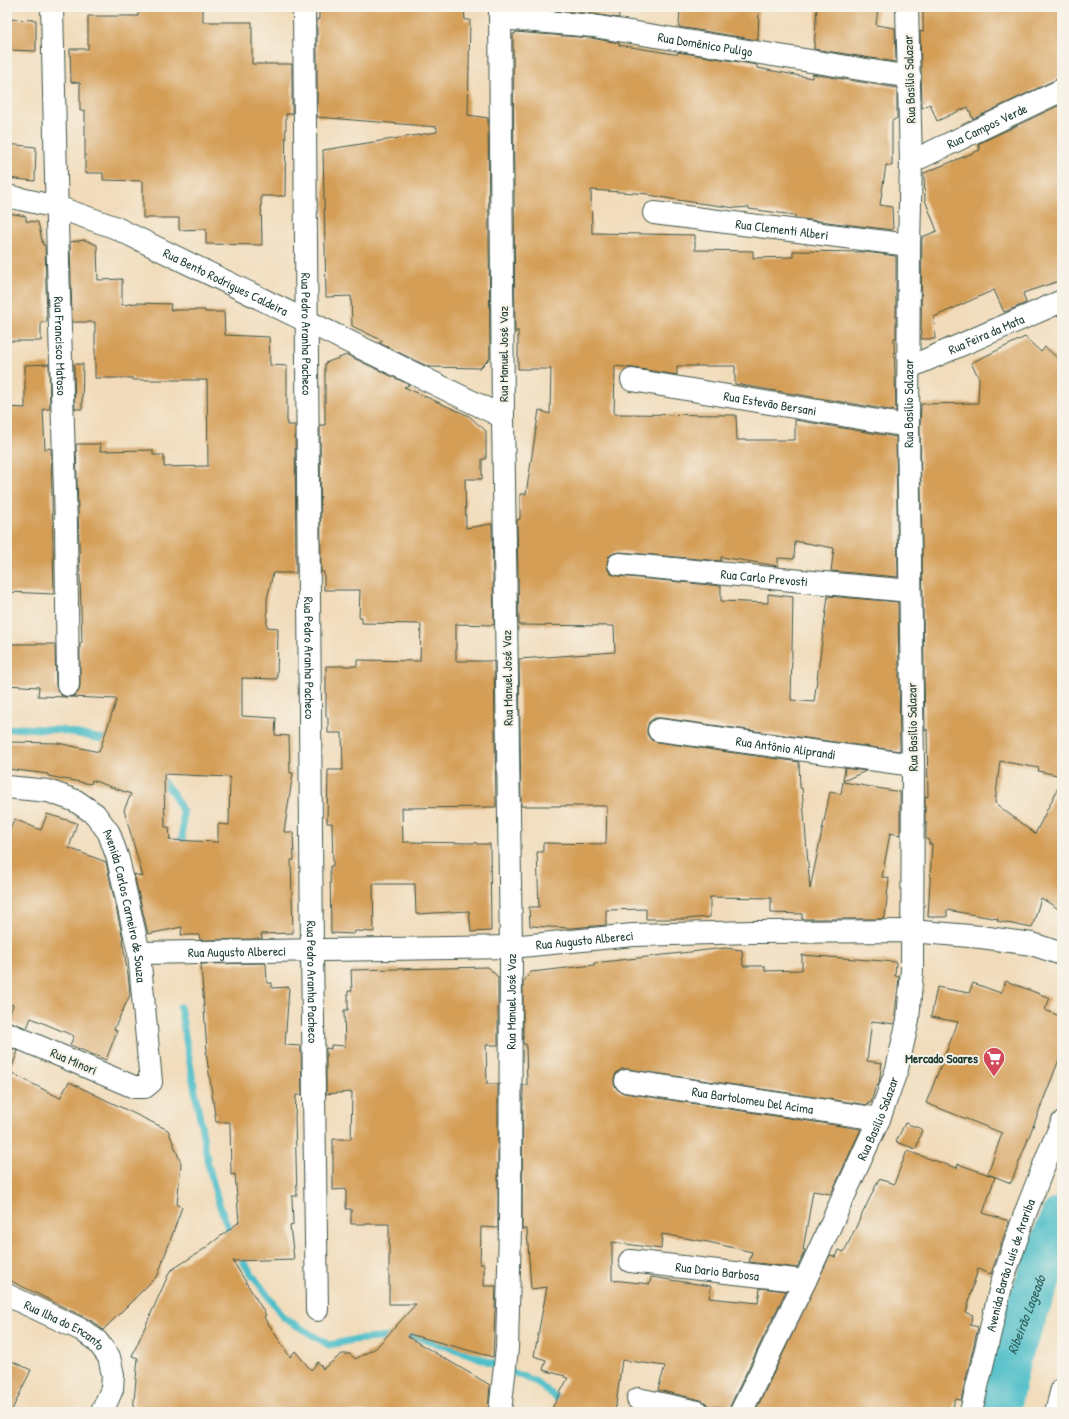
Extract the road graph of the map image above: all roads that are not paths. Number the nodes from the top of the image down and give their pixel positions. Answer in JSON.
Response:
{"nodes":[{"id":1,"x":52,"y":7,"type":"edge"},
{"id":2,"x":304,"y":7,"type":"edge"},
{"id":3,"x":907,"y":7,"type":"edge"},
{"id":4,"x":500,"y":12,"type":"edge"},
{"id":5,"x":910,"y":77,"type":"junction"},
{"id":6,"x":1062,"y":90,"type":"edge"},
{"id":7,"x":911,"y":162,"type":"junction"},
{"id":8,"x":7,"y":196,"type":"edge"},
{"id":9,"x":57,"y":207,"type":"junction"},
{"id":10,"x":654,"y":213,"type":"dead end"},
{"id":11,"x":909,"y":245,"type":"junction"},
{"id":12,"x":1062,"y":301,"type":"edge"},
{"id":13,"x":307,"y":321,"type":"junction"},
{"id":14,"x":910,"y":367,"type":"junction"},
{"id":15,"x":632,"y":380,"type":"dead end"},
{"id":16,"x":503,"y":417,"type":"junction"},
{"id":17,"x":908,"y":426,"type":"junction"},
{"id":18,"x":619,"y":564,"type":"dead end"},
{"id":19,"x":910,"y":591,"type":"junction"},
{"id":20,"x":68,"y":685,"type":"dead end"},
{"id":21,"x":659,"y":730,"type":"dead end"},
{"id":22,"x":913,"y":765,"type":"junction"},
{"id":23,"x":7,"y":787,"type":"edge"},
{"id":24,"x":911,"y":931,"type":"junction"},
{"id":25,"x":511,"y":947,"type":"junction"},
{"id":26,"x":312,"y":951,"type":"junction"},
{"id":27,"x":139,"y":953,"type":"junction"},
{"id":28,"x":1062,"y":954,"type":"edge"},
{"id":29,"x":7,"y":1033,"type":"edge"},
{"id":30,"x":626,"y":1081,"type":"dead end"},
{"id":31,"x":141,"y":1088,"type":"joint"},
{"id":32,"x":879,"y":1119,"type":"junction"},
{"id":33,"x":1062,"y":1123,"type":"edge"},
{"id":34,"x":630,"y":1261,"type":"dead end"},
{"id":35,"x":805,"y":1282,"type":"junction"},
{"id":36,"x":7,"y":1295,"type":"edge"},
{"id":37,"x":317,"y":1310,"type":"dead end"},
{"id":38,"x":1062,"y":1389,"type":"edge"},
{"id":39,"x":638,"y":1399,"type":"dead end"},
{"id":40,"x":501,"y":1405,"type":"edge"},
{"id":41,"x":102,"y":1412,"type":"edge"},
{"id":42,"x":698,"y":1412,"type":"edge"},
{"id":43,"x":741,"y":1412,"type":"edge"},
{"id":44,"x":971,"y":1412,"type":"edge"},
{"id":45,"x":1056,"y":1412,"type":"edge"}],
"edges":[{"from":1,"to":9,"type":"street","name":"Rua Francisco Matoso"},
{"from":2,"to":13,"type":"street","name":"Rua Pedro Aranha Pacheco"},
{"from":3,"to":5,"type":"street","name":"Rua Basílio Salazar"},
{"from":4,"to":5,"type":"street","name":"Rua Domênico Puligo"},
{"from":4,"to":16,"type":"street","name":"Rua Manuel José Vaz"},
{"from":5,"to":7,"type":"street","name":"Rua Basílio Salazar"},
{"from":6,"to":7,"type":"street","name":"Rua Campos Verde"},
{"from":7,"to":11,"type":"street","name":"Rua Basílio Salazar"},
{"from":8,"to":9,"type":"street","name":"Rua Bento Rodrigues Caldeira"},
{"from":9,"to":13,"type":"street","name":"Rua Bento Rodrigues Caldeira"},
{"from":9,"to":20,"type":"street","name":"Rua Francisco Matoso"},
{"from":10,"to":11,"type":"street","name":"Rua Clementi Alberi"},
{"from":11,"to":14,"type":"street","name":"Rua Basílio Salazar"},
{"from":12,"to":14,"type":"street","name":"Rua Feira da Mata"},
{"from":13,"to":16,"type":"street","name":"Rua Bento Rodrigues Caldeira"},
{"from":13,"to":26,"type":"street","name":"Rua Pedro Aranha Pacheco"},
{"from":14,"to":17,"type":"street","name":"Rua Basílio Salazar"},
{"from":15,"to":17,"type":"street","name":"Rua Estevão Bersani"},
{"from":16,"to":25,"type":"street","name":"Rua Manuel José Vaz"},
{"from":17,"to":19,"type":"street","name":"Rua Basílio Salazar"},
{"from":18,"to":19,"type":"street","name":"Rua Carlo Prevosti"},
{"from":19,"to":22,"type":"street","name":"Rua Basílio Salazar"},
{"from":21,"to":22,"type":"street","name":"Rua Antônio Aliprandi"},
{"from":22,"to":24,"type":"street","name":"Rua Basílio Salazar"},
{"from":23,"to":27,"type":"street","name":"Avenida Carlos Carneiro de Souza"},
{"from":24,"to":25,"type":"street","name":"Rua Augusto Albereci"},
{"from":24,"to":28,"type":"street","name":"Rua Augusto Albereci"},
{"from":24,"to":32,"type":"street","name":"Rua Basílio Salazar"},
{"from":25,"to":26,"type":"street","name":"Rua Augusto Albereci"},
{"from":25,"to":40,"type":"street","name":"Rua Manuel José Vaz"},
{"from":26,"to":27,"type":"street","name":"Rua Augusto Albereci"},
{"from":26,"to":37,"type":"street","name":"Rua Pedro Aranha Pacheco"},
{"from":27,"to":31,"type":"street","name":"Avenida Carlos Carneiro de Souza"},
{"from":29,"to":31,"type":"street","name":"Rua Minori"},
{"from":30,"to":32,"type":"street","name":"Rua Bartolomeu Del Acima"},
{"from":32,"to":35,"type":"street","name":"Rua Basílio Salazar"},
{"from":33,"to":44,"type":"street","name":"Avenida Barão Luís de Arariba"},
{"from":34,"to":35,"type":"street","name":"Rua Dario Barbosa"},
{"from":35,"to":43,"type":"street","name":"Rua Basílio Salazar"},
{"from":36,"to":41,"type":"street","name":"Rua Ilha do Encanto"},
{"from":38,"to":45,"type":"street"},
{"from":39,"to":42,"type":"street"}]}
